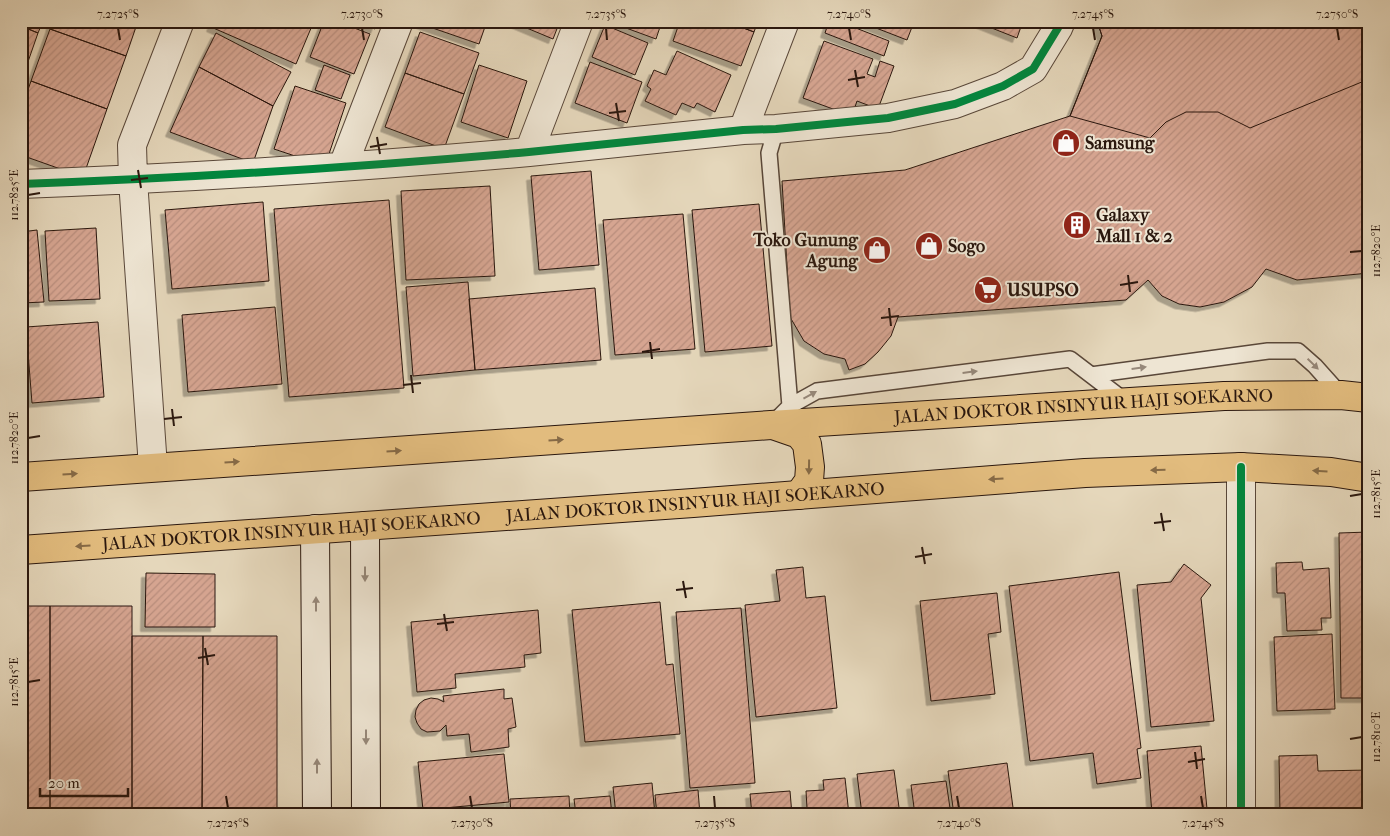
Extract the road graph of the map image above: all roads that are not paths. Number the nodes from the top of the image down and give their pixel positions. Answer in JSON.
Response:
{"nodes":[{"id":1,"x":180,"y":21,"type":"edge"},
{"id":2,"x":399,"y":21,"type":"edge"},
{"id":3,"x":579,"y":21,"type":"edge"},
{"id":4,"x":785,"y":21,"type":"edge"},
{"id":5,"x":1061,"y":21,"type":"edge"},
{"id":6,"x":759,"y":129,"type":"junction"},
{"id":7,"x":529,"y":152,"type":"junction"},
{"id":8,"x":343,"y":166,"type":"junction"},
{"id":9,"x":133,"y":180,"type":"junction"},
{"id":10,"x":21,"y":184,"type":"edge"},
{"id":11,"x":1091,"y":375,"type":"junction"},
{"id":12,"x":1341,"y":395,"type":"junction"},
{"id":13,"x":1369,"y":398,"type":"edge"},
{"id":14,"x":1127,"y":402,"type":"junction"},
{"id":15,"x":781,"y":416,"type":"junction"},
{"id":16,"x":153,"y":467,"type":"junction"},
{"id":17,"x":1241,"y":467,"type":"junction"},
{"id":18,"x":21,"y":477,"type":"edge"},
{"id":19,"x":1369,"y":478,"type":"edge"},
{"id":20,"x":799,"y":495,"type":"junction"},
{"id":21,"x":365,"y":526,"type":"junction"},
{"id":22,"x":315,"y":529,"type":"junction"},
{"id":23,"x":21,"y":550,"type":"edge"},
{"id":24,"x":317,"y":815,"type":"edge"},
{"id":25,"x":366,"y":815,"type":"edge"},
{"id":26,"x":1241,"y":815,"type":"edge"}],
"edges":[{"from":1,"to":9,"type":"street"},
{"from":2,"to":8,"type":"street"},
{"from":3,"to":7,"type":"street"},
{"from":4,"to":6,"type":"street"},
{"from":5,"to":6,"type":"street"},
{"from":6,"to":7,"type":"street"},
{"from":6,"to":15,"type":"lane"},
{"from":7,"to":8,"type":"street"},
{"from":8,"to":9,"type":"street"},
{"from":9,"to":10,"type":"street"},
{"from":9,"to":16,"type":"street"},
{"from":11,"to":12,"type":"lane","one_way":true},
{"from":11,"to":14,"type":"lane"},
{"from":15,"to":11,"type":"lane","one_way":true},
{"from":12,"to":13,"type":"main road","name":"JALAN DOKTOR INSINYUR HAJI SOEKARNO"},
{"from":12,"to":14,"type":"main road","name":"JALAN DOKTOR INSINYUR HAJI SOEKARNO"},
{"from":14,"to":15,"type":"main road","name":"JALAN DOKTOR INSINYUR HAJI SOEKARNO"},
{"from":16,"to":15,"type":"main road","name":"JALAN DOKTOR INSINYUR HAJI SOEKARNO","one_way":true},
{"from":15,"to":20,"type":"main road","one_way":true},
{"from":18,"to":16,"type":"main road","name":"JALAN DOKTOR INSINYUR HAJI SOEKARNO","one_way":true},
{"from":19,"to":17,"type":"main road","name":"JALAN DOKTOR INSINYUR HAJI SOEKARNO","one_way":true},
{"from":17,"to":20,"type":"main road","name":"JALAN DOKTOR INSINYUR HAJI SOEKARNO","one_way":true},
{"from":17,"to":26,"type":"street"},
{"from":20,"to":21,"type":"main road","name":"JALAN DOKTOR INSINYUR HAJI SOEKARNO"},
{"from":21,"to":22,"type":"main road","name":"JALAN DOKTOR INSINYUR HAJI SOEKARNO"},
{"from":21,"to":25,"type":"street","one_way":true},
{"from":22,"to":23,"type":"main road","name":"JALAN DOKTOR INSINYUR HAJI SOEKARNO","one_way":true},
{"from":24,"to":22,"type":"street","one_way":true}]}
